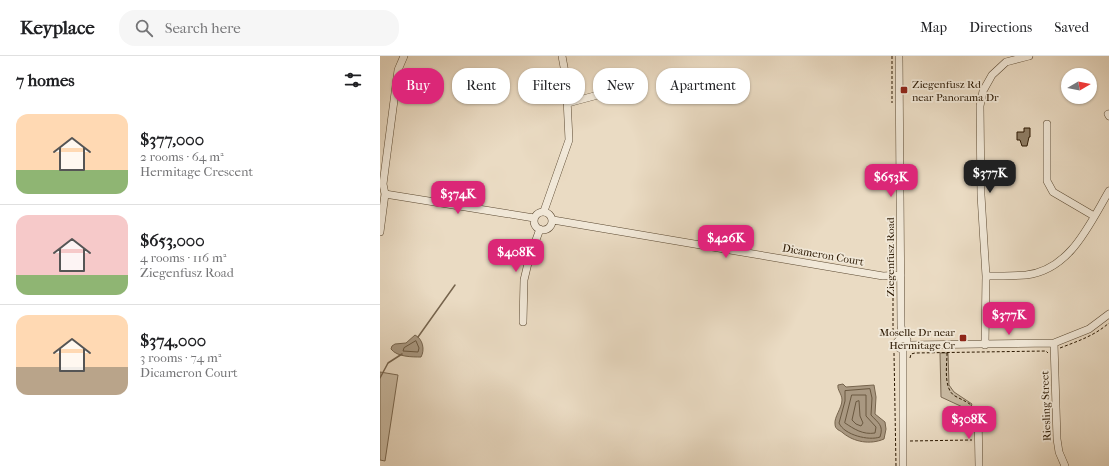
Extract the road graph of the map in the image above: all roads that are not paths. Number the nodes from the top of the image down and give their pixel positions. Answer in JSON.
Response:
{"nodes":[{"id":1,"x":404,"y":56,"type":"edge"},
{"id":2,"x":562,"y":56,"type":"edge"},
{"id":3,"x":899,"y":56,"type":"edge"},
{"id":4,"x":1029,"y":56,"type":"edge"},
{"id":5,"x":1004,"y":59,"type":"edge"},
{"id":6,"x":564,"y":68,"type":"edge"},
{"id":7,"x":568,"y":104,"type":"edge"},
{"id":8,"x":1047,"y":124,"type":"dead end"},
{"id":9,"x":1109,"y":191,"type":"edge"},
{"id":10,"x":385,"y":194,"type":"junction"},
{"id":11,"x":544,"y":211,"type":"junction"},
{"id":12,"x":1094,"y":216,"type":"junction"},
{"id":13,"x":534,"y":218,"type":"junction"},
{"id":14,"x":553,"y":220,"type":"junction"},
{"id":15,"x":540,"y":229,"type":"junction"},
{"id":16,"x":380,"y":232,"type":"edge"},
{"id":17,"x":901,"y":275,"type":"junction"},
{"id":18,"x":986,"y":276,"type":"junction"},
{"id":19,"x":1109,"y":314,"type":"edge"},
{"id":20,"x":523,"y":322,"type":"dead end"},
{"id":21,"x":903,"y":338,"type":"junction"},
{"id":22,"x":1054,"y":343,"type":"junction"},
{"id":23,"x":986,"y":346,"type":"junction"},
{"id":24,"x":906,"y":348,"type":"junction"},
{"id":25,"x":978,"y":413,"type":"road end"},
{"id":26,"x":903,"y":466,"type":"edge"},
{"id":27,"x":979,"y":466,"type":"edge"},
{"id":28,"x":1065,"y":466,"type":"edge"}],
"edges":[{"from":1,"to":10,"type":"street"},
{"from":2,"to":6,"type":"street"},
{"from":3,"to":17,"type":"street","name":"Ziegenfusz Road"},
{"from":4,"to":5,"type":"street"},
{"from":5,"to":18,"type":"street"},
{"from":7,"to":11,"type":"street"},
{"from":8,"to":12,"type":"street"},
{"from":9,"to":12,"type":"street"},
{"from":10,"to":13,"type":"street"},
{"from":10,"to":16,"type":"street"},
{"from":11,"to":13,"type":"street"},
{"from":11,"to":14,"type":"street"},
{"from":12,"to":18,"type":"street"},
{"from":13,"to":15,"type":"street"},
{"from":14,"to":15,"type":"street"},
{"from":14,"to":17,"type":"street","name":"Dicameron Court"},
{"from":15,"to":20,"type":"street"},
{"from":17,"to":21,"type":"street","name":"Ziegenfusz Road"},
{"from":18,"to":23,"type":"street"},
{"from":19,"to":22,"type":"street"},
{"from":21,"to":24,"type":"street"},
{"from":21,"to":24,"type":"street","name":"Ziegenfusz Road"},
{"from":22,"to":23,"type":"street"},
{"from":22,"to":28,"type":"street","name":"Riesling Street"},
{"from":23,"to":24,"type":"street"},
{"from":24,"to":26,"type":"street"},
{"from":25,"to":27,"type":"street"}]}
